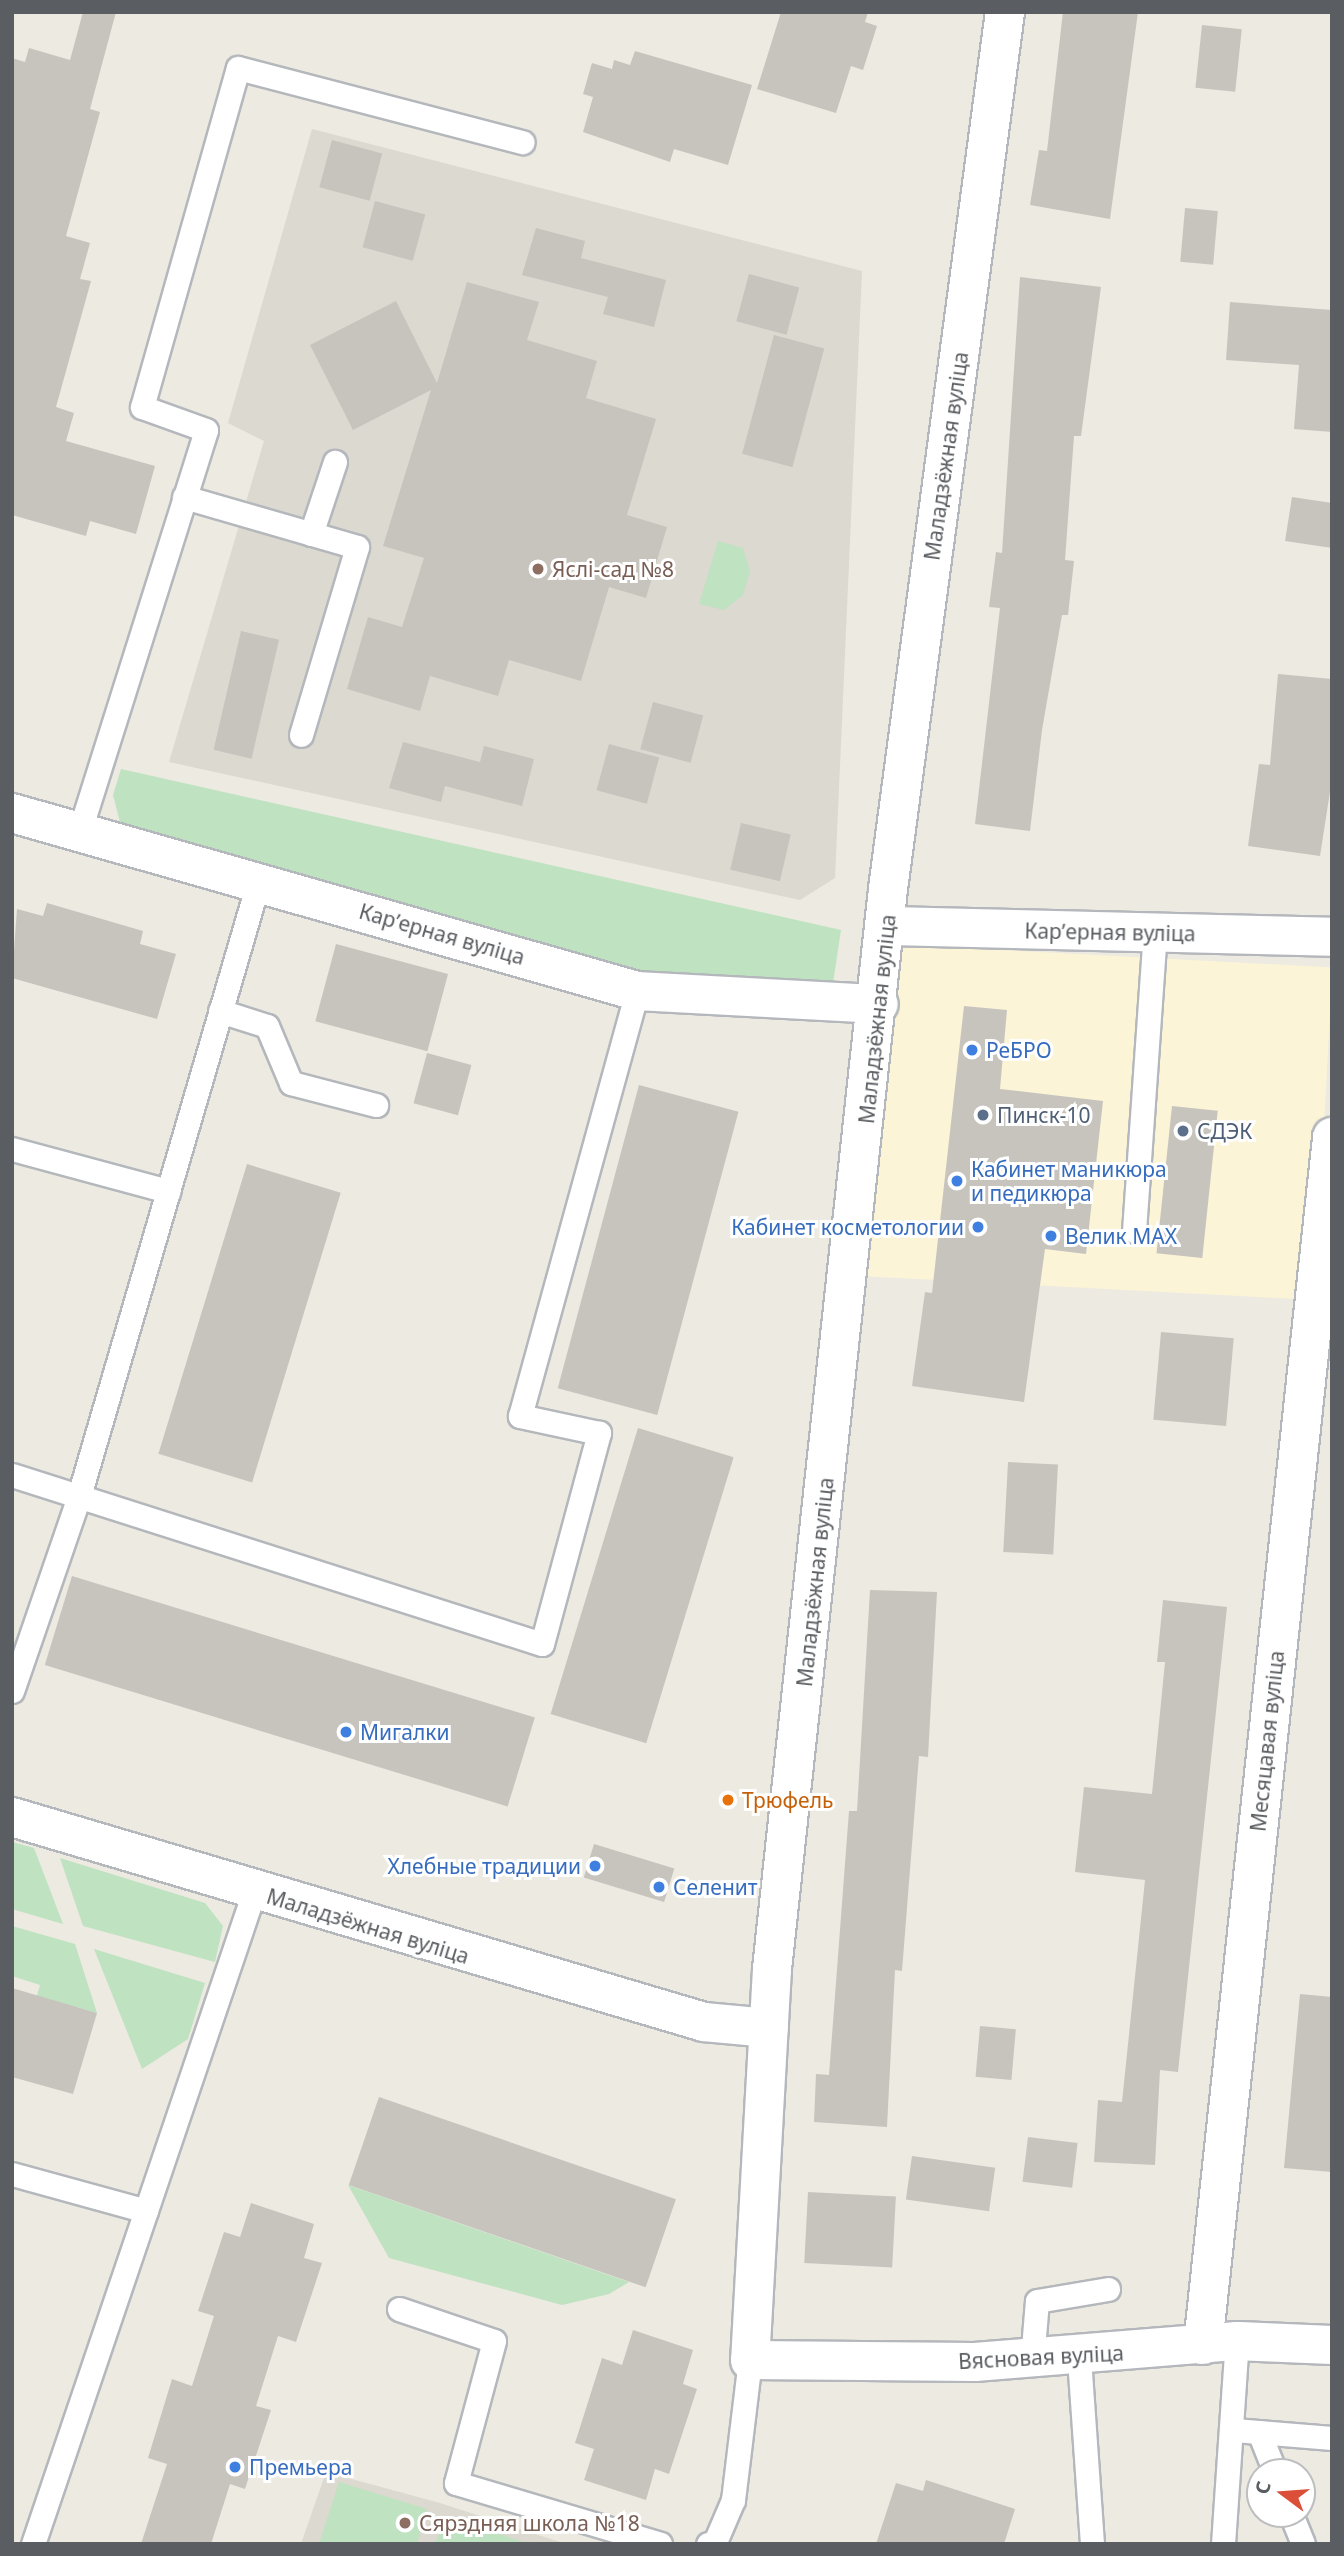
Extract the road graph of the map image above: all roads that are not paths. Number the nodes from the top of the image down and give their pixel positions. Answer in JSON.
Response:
{"nodes":[{"id":1,"x":1005,"y":12,"type":"edge"},
{"id":2,"x":523,"y":142,"type":"dead end"},
{"id":3,"x":335,"y":462,"type":"dead end"},
{"id":4,"x":184,"y":497,"type":"junction"},
{"id":5,"x":311,"y":534,"type":"junction"},
{"id":6,"x":301,"y":736,"type":"dead end"},
{"id":7,"x":12,"y":813,"type":"edge"},
{"id":8,"x":80,"y":830,"type":"junction"},
{"id":9,"x":258,"y":883,"type":"junction"},
{"id":10,"x":889,"y":926,"type":"junction"},
{"id":11,"x":1154,"y":933,"type":"junction"},
{"id":12,"x":1332,"y":937,"type":"edge"},
{"id":13,"x":638,"y":991,"type":"junction"},
{"id":14,"x":879,"y":1004,"type":"junction"},
{"id":15,"x":220,"y":1011,"type":"junction"},
{"id":16,"x":376,"y":1105,"type":"dead end"},
{"id":17,"x":1332,"y":1137,"type":"edge"},
{"id":18,"x":12,"y":1149,"type":"edge"},
{"id":19,"x":168,"y":1191,"type":"junction"},
{"id":20,"x":1134,"y":1230,"type":"dead end"},
{"id":21,"x":12,"y":1475,"type":"edge"},
{"id":22,"x":79,"y":1496,"type":"junction"},
{"id":23,"x":12,"y":1691,"type":"edge"},
{"id":24,"x":12,"y":1817,"type":"edge"},
{"id":25,"x":254,"y":1892,"type":"junction"},
{"id":26,"x":769,"y":2028,"type":"junction"},
{"id":27,"x":12,"y":2174,"type":"edge"},
{"id":28,"x":146,"y":2211,"type":"junction"},
{"id":29,"x":1108,"y":2289,"type":"dead end"},
{"id":30,"x":399,"y":2309,"type":"dead end"},
{"id":31,"x":1220,"y":2343,"type":"junction"},
{"id":32,"x":1332,"y":2345,"type":"edge"},
{"id":33,"x":1079,"y":2358,"type":"junction"},
{"id":34,"x":750,"y":2360,"type":"junction"},
{"id":35,"x":1032,"y":2360,"type":"junction"},
{"id":36,"x":1234,"y":2430,"type":"junction"},
{"id":37,"x":1259,"y":2432,"type":"junction"},
{"id":38,"x":1332,"y":2438,"type":"edge"},
{"id":39,"x":1269,"y":2458,"type":"edge"},
{"id":40,"x":33,"y":2544,"type":"edge"},
{"id":41,"x":660,"y":2544,"type":"edge"},
{"id":42,"x":708,"y":2544,"type":"edge"},
{"id":43,"x":1092,"y":2544,"type":"edge"},
{"id":44,"x":1223,"y":2544,"type":"edge"}],
"edges":[{"from":1,"to":10,"type":"street","name":"Маладзёжная вуліца"},
{"from":2,"to":4,"type":"lane"},
{"from":3,"to":5,"type":"lane"},
{"from":4,"to":5,"type":"lane"},
{"from":4,"to":8,"type":"lane"},
{"from":5,"to":6,"type":"lane"},
{"from":7,"to":8,"type":"street","name":"Карʼерная вуліца"},
{"from":8,"to":9,"type":"street","name":"Карʼерная вуліца"},
{"from":9,"to":13,"type":"street","name":"Карʼерная вуліца"},
{"from":9,"to":15,"type":"lane"},
{"from":10,"to":11,"type":"street","name":"Карʼерная вуліца"},
{"from":10,"to":14,"type":"street","name":"Маладзёжная вуліца"},
{"from":11,"to":12,"type":"street","name":"Карʼерная вуліца"},
{"from":11,"to":20,"type":"lane"},
{"from":13,"to":14,"type":"street","name":"Карʼерная вуліца"},
{"from":13,"to":22,"type":"lane"},
{"from":14,"to":26,"type":"street","name":"Маладзёжная вуліца"},
{"from":15,"to":16,"type":"lane"},
{"from":15,"to":19,"type":"lane"},
{"from":17,"to":31,"type":"street","name":"Месяцавая вуліца"},
{"from":18,"to":19,"type":"lane"},
{"from":19,"to":22,"type":"lane"},
{"from":21,"to":22,"type":"lane"},
{"from":22,"to":23,"type":"lane"},
{"from":24,"to":25,"type":"street","name":"Маладзёжная вуліца"},
{"from":25,"to":26,"type":"street","name":"Маладзёжная вуліца"},
{"from":25,"to":28,"type":"lane"},
{"from":26,"to":34,"type":"street","name":"Маладзёжная вуліца"},
{"from":27,"to":28,"type":"lane"},
{"from":28,"to":40,"type":"lane"},
{"from":29,"to":35,"type":"lane"},
{"from":30,"to":41,"type":"lane"},
{"from":31,"to":32,"type":"street","name":"Вясновая вуліца"},
{"from":31,"to":33,"type":"street","name":"Вясновая вуліца"},
{"from":31,"to":36,"type":"lane"},
{"from":33,"to":35,"type":"street","name":"Вясновая вуліца"},
{"from":33,"to":43,"type":"lane"},
{"from":34,"to":35,"type":"street","name":"Вясновая вуліца"},
{"from":34,"to":42,"type":"lane"},
{"from":36,"to":37,"type":"lane"},
{"from":36,"to":44,"type":"lane"},
{"from":37,"to":38,"type":"lane"},
{"from":37,"to":39,"type":"lane"}]}
